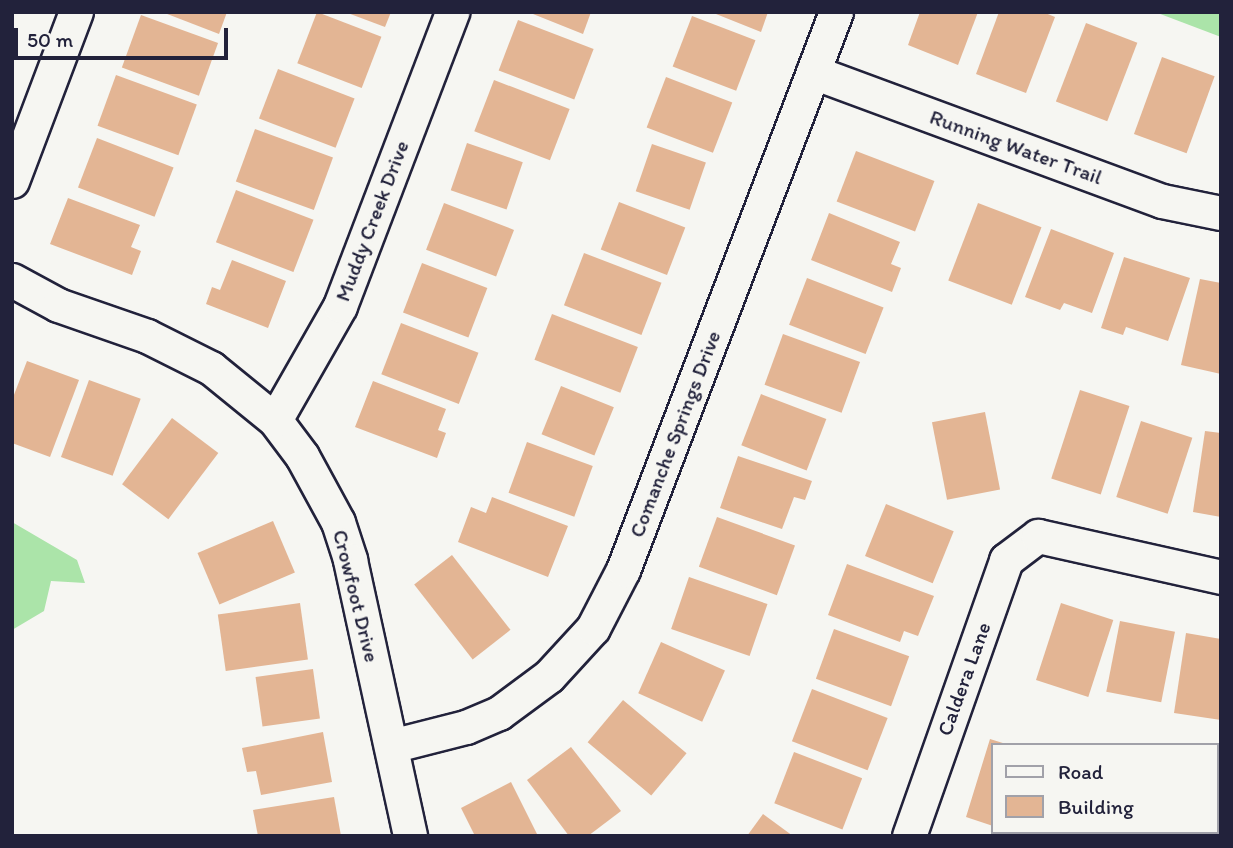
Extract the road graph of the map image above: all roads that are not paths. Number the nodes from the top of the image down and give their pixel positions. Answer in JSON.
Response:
{"nodes":[{"id":1,"x":76,"y":12,"type":"edge"},
{"id":2,"x":452,"y":12,"type":"edge"},
{"id":3,"x":836,"y":12,"type":"edge"},
{"id":4,"x":813,"y":72,"type":"junction"},
{"id":5,"x":12,"y":181,"type":"edge"},
{"id":6,"x":1221,"y":213,"type":"edge"},
{"id":7,"x":12,"y":280,"type":"edge"},
{"id":8,"x":275,"y":421,"type":"junction"},
{"id":9,"x":1221,"y":577,"type":"edge"},
{"id":10,"x":391,"y":746,"type":"junction"},
{"id":11,"x":410,"y":836,"type":"edge"},
{"id":12,"x":909,"y":836,"type":"edge"}],
"edges":[{"from":1,"to":5,"type":"street"},
{"from":2,"to":8,"type":"street","name":"Muddy Creek Drive"},
{"from":3,"to":4,"type":"street","name":"Comanche Springs Drive"},
{"from":4,"to":6,"type":"street","name":"Running Water Trail"},
{"from":4,"to":10,"type":"street","name":"Comanche Springs Drive"},
{"from":7,"to":8,"type":"street","name":"Crowfoot Drive"},
{"from":8,"to":10,"type":"street","name":"Crowfoot Drive"},
{"from":9,"to":12,"type":"street","name":"Caldera Lane"},
{"from":10,"to":11,"type":"street","name":"Crowfoot Drive"}]}
